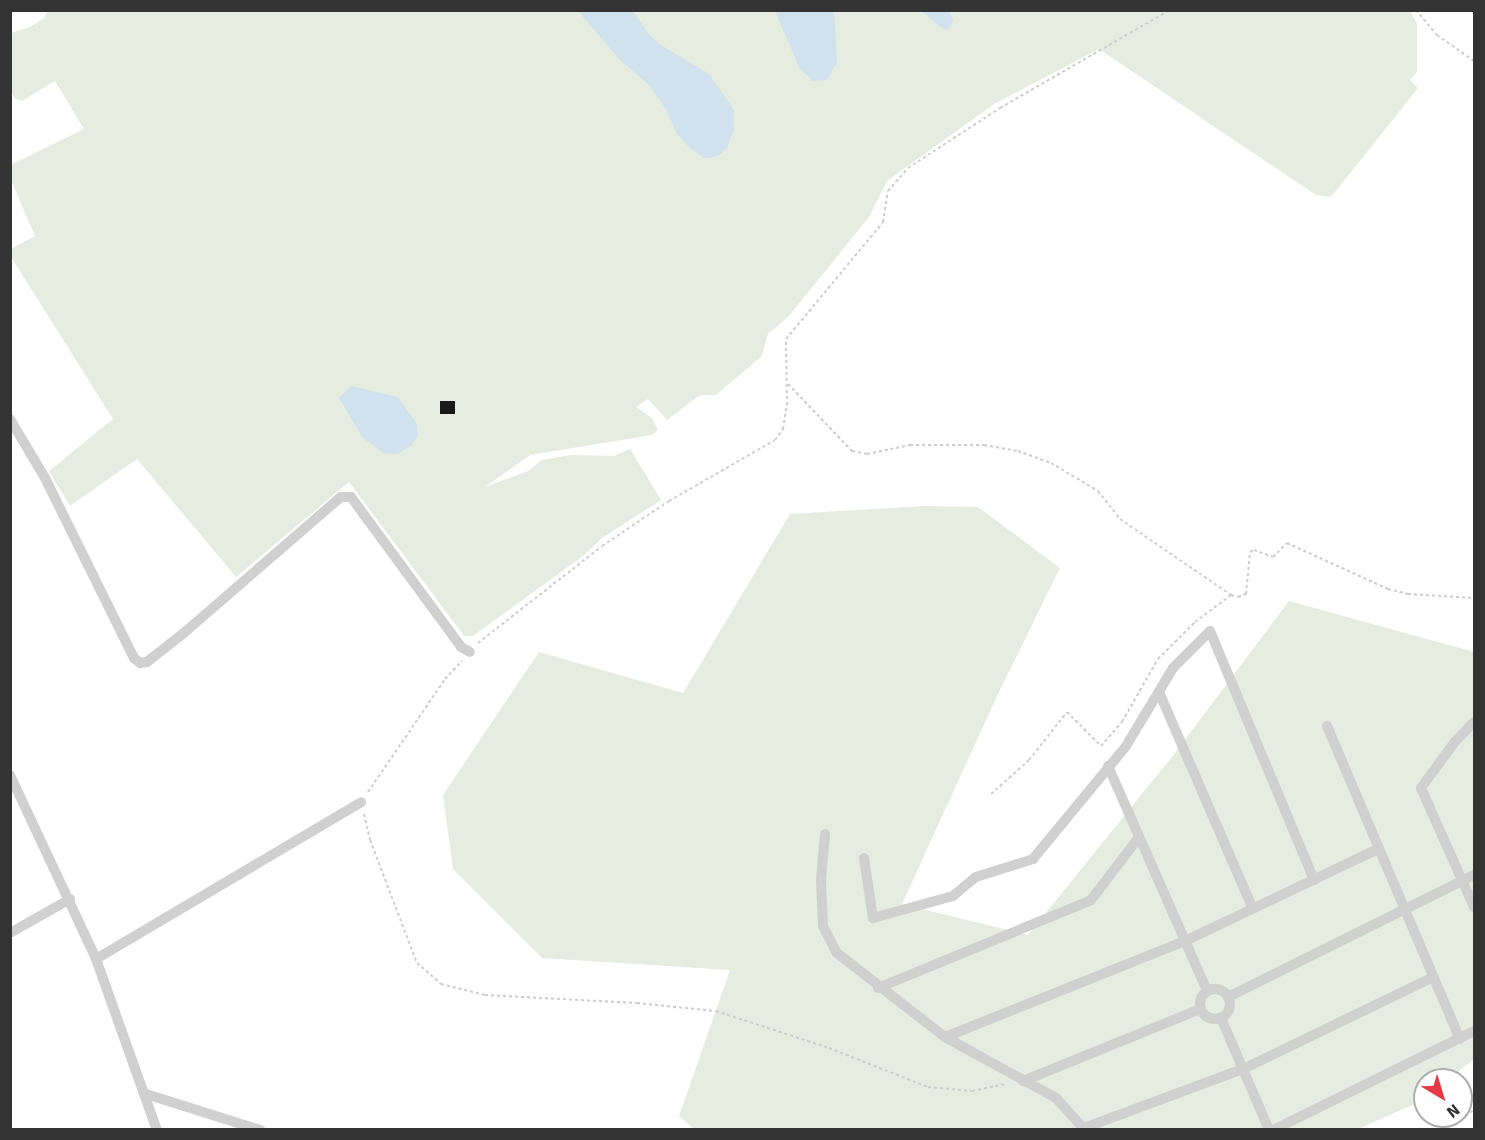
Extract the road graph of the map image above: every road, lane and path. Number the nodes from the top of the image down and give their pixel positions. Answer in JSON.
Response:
{"nodes":[{"id":1,"x":1170,"y":10,"type":"edge"},
{"id":2,"x":1416,"y":10,"type":"edge"},
{"id":3,"x":1474,"y":61,"type":"edge"},
{"id":4,"x":787,"y":383,"type":"junction"},
{"id":5,"x":10,"y":418,"type":"edge"},
{"id":6,"x":1474,"y":598,"type":"edge"},
{"id":7,"x":470,"y":652,"type":"junction"},
{"id":8,"x":1159,"y":692,"type":"junction"},
{"id":9,"x":1474,"y":723,"type":"edge"},
{"id":10,"x":1327,"y":726,"type":"dead end"},
{"id":11,"x":1101,"y":747,"type":"dead end"},
{"id":12,"x":1108,"y":766,"type":"junction"},
{"id":13,"x":10,"y":775,"type":"edge"},
{"id":14,"x":991,"y":794,"type":"dead end"},
{"id":15,"x":361,"y":802,"type":"junction"},
{"id":16,"x":825,"y":834,"type":"dead end"},
{"id":17,"x":1139,"y":837,"type":"junction"},
{"id":18,"x":1378,"y":849,"type":"junction"},
{"id":19,"x":864,"y":858,"type":"dead end"},
{"id":20,"x":1474,"y":875,"type":"edge"},
{"id":21,"x":1314,"y":880,"type":"junction"},
{"id":22,"x":1463,"y":881,"type":"junction"},
{"id":23,"x":70,"y":899,"type":"junction"},
{"id":24,"x":1474,"y":907,"type":"edge"},
{"id":25,"x":1253,"y":909,"type":"junction"},
{"id":26,"x":1404,"y":910,"type":"junction"},
{"id":27,"x":10,"y":933,"type":"edge"},
{"id":28,"x":1185,"y":941,"type":"junction"},
{"id":29,"x":96,"y":958,"type":"junction"},
{"id":30,"x":1433,"y":977,"type":"junction"},
{"id":31,"x":878,"y":988,"type":"junction"},
{"id":32,"x":1207,"y":990,"type":"junction"},
{"id":33,"x":1228,"y":997,"type":"junction"},
{"id":34,"x":1200,"y":1009,"type":"junction"},
{"id":35,"x":1221,"y":1018,"type":"junction"},
{"id":36,"x":1474,"y":1031,"type":"edge"},
{"id":37,"x":945,"y":1037,"type":"junction"},
{"id":38,"x":1460,"y":1039,"type":"junction"},
{"id":39,"x":1243,"y":1069,"type":"junction"},
{"id":40,"x":1023,"y":1081,"type":"junction"},
{"id":41,"x":146,"y":1094,"type":"junction"},
{"id":42,"x":1474,"y":1110,"type":"edge"},
{"id":43,"x":1084,"y":1129,"type":"edge"},
{"id":44,"x":157,"y":1130,"type":"edge"},
{"id":45,"x":260,"y":1130,"type":"edge"},
{"id":46,"x":1271,"y":1130,"type":"edge"},
{"id":47,"x":1437,"y":1130,"type":"edge"}],
"edges":[{"from":1,"to":4,"type":"path"},
{"from":2,"to":3,"type":"path"},
{"from":4,"to":6,"type":"path"},
{"from":4,"to":7,"type":"path"},
{"from":5,"to":7,"type":"street"},
{"from":7,"to":15,"type":"path"},
{"from":8,"to":12,"type":"street"},
{"from":8,"to":21,"type":"street"},
{"from":8,"to":25,"type":"street"},
{"from":9,"to":22,"type":"street"},
{"from":10,"to":18,"type":"street"},
{"from":11,"to":14,"type":"path"},
{"from":12,"to":17,"type":"street"},
{"from":12,"to":19,"type":"street"},
{"from":13,"to":23,"type":"street"},
{"from":15,"to":29,"type":"street"},
{"from":15,"to":40,"type":"path"},
{"from":16,"to":31,"type":"street"},
{"from":17,"to":28,"type":"street"},
{"from":17,"to":31,"type":"street"},
{"from":18,"to":21,"type":"street"},
{"from":18,"to":26,"type":"street"},
{"from":20,"to":22,"type":"street"},
{"from":21,"to":25,"type":"street"},
{"from":22,"to":24,"type":"street"},
{"from":22,"to":26,"type":"street"},
{"from":23,"to":27,"type":"street"},
{"from":23,"to":29,"type":"street"},
{"from":25,"to":28,"type":"street"},
{"from":26,"to":30,"type":"street"},
{"from":26,"to":33,"type":"street"},
{"from":28,"to":32,"type":"street"},
{"from":28,"to":37,"type":"street"},
{"from":29,"to":41,"type":"street"},
{"from":30,"to":38,"type":"street"},
{"from":30,"to":39,"type":"street"},
{"from":31,"to":37,"type":"street"},
{"from":32,"to":33,"type":"street"},
{"from":32,"to":34,"type":"street"},
{"from":33,"to":35,"type":"street"},
{"from":34,"to":35,"type":"street"},
{"from":34,"to":40,"type":"street"},
{"from":35,"to":39,"type":"street"},
{"from":36,"to":38,"type":"street"},
{"from":37,"to":40,"type":"street"},
{"from":38,"to":46,"type":"street"},
{"from":39,"to":43,"type":"street"},
{"from":39,"to":46,"type":"street"},
{"from":40,"to":43,"type":"street"},
{"from":41,"to":44,"type":"street"},
{"from":41,"to":45,"type":"street"},
{"from":42,"to":47,"type":"path"}]}
